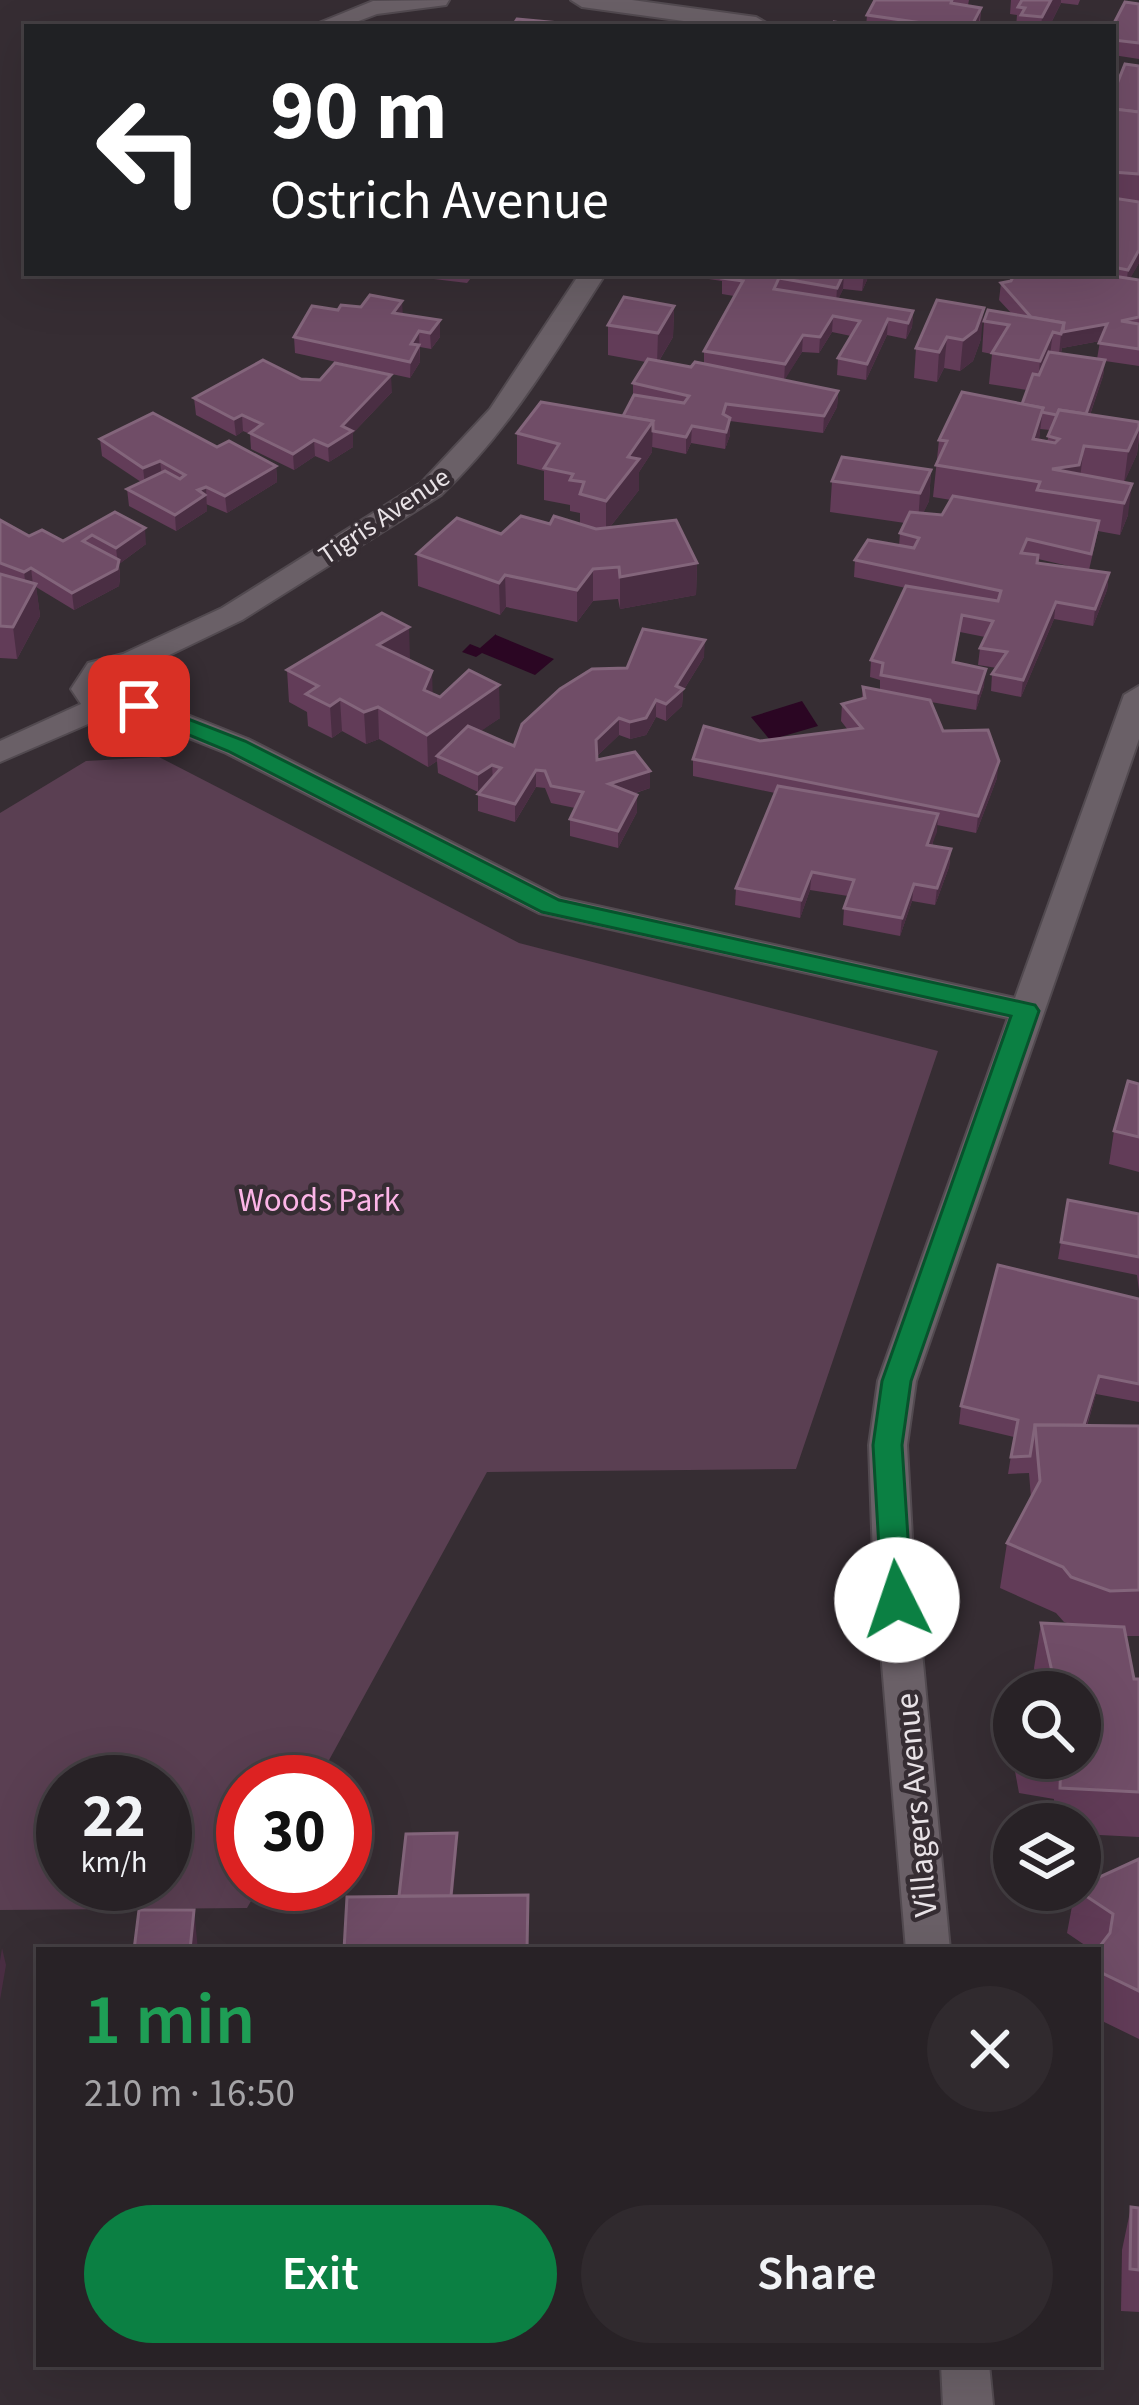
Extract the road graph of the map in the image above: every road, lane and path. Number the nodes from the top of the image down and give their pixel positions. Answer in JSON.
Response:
{"nodes":[{"id":1,"x":438,"y":0,"type":"edge"},
{"id":2,"x":582,"y":0,"type":"edge"},
{"id":3,"x":329,"y":24,"type":"edge"},
{"id":4,"x":742,"y":24,"type":"edge"},
{"id":5,"x":591,"y":276,"type":"edge"},
{"id":6,"x":149,"y":682,"type":"junction"},
{"id":7,"x":1139,"y":695,"type":"edge"},
{"id":8,"x":95,"y":697,"type":"junction"},
{"id":9,"x":0,"y":750,"type":"edge"},
{"id":10,"x":1026,"y":1011,"type":"junction"},
{"id":11,"x":928,"y":1947,"type":"edge"},
{"id":12,"x":965,"y":2367,"type":"edge"},
{"id":13,"x":968,"y":2405,"type":"edge"}],
"edges":[{"from":1,"to":3,"type":"street"},
{"from":2,"to":4,"type":"street"},
{"from":5,"to":6,"type":"street","name":"Tigris Avenue"},
{"from":6,"to":8,"type":"street"},
{"from":6,"to":8,"type":"street","name":"Tigris Avenue"},
{"from":6,"to":10,"type":"street"},
{"from":7,"to":10,"type":"street","name":"Villagers Avenue"},
{"from":8,"to":9,"type":"street"},
{"from":10,"to":11,"type":"street","name":"Villagers Avenue"},
{"from":12,"to":13,"type":"street"}]}
